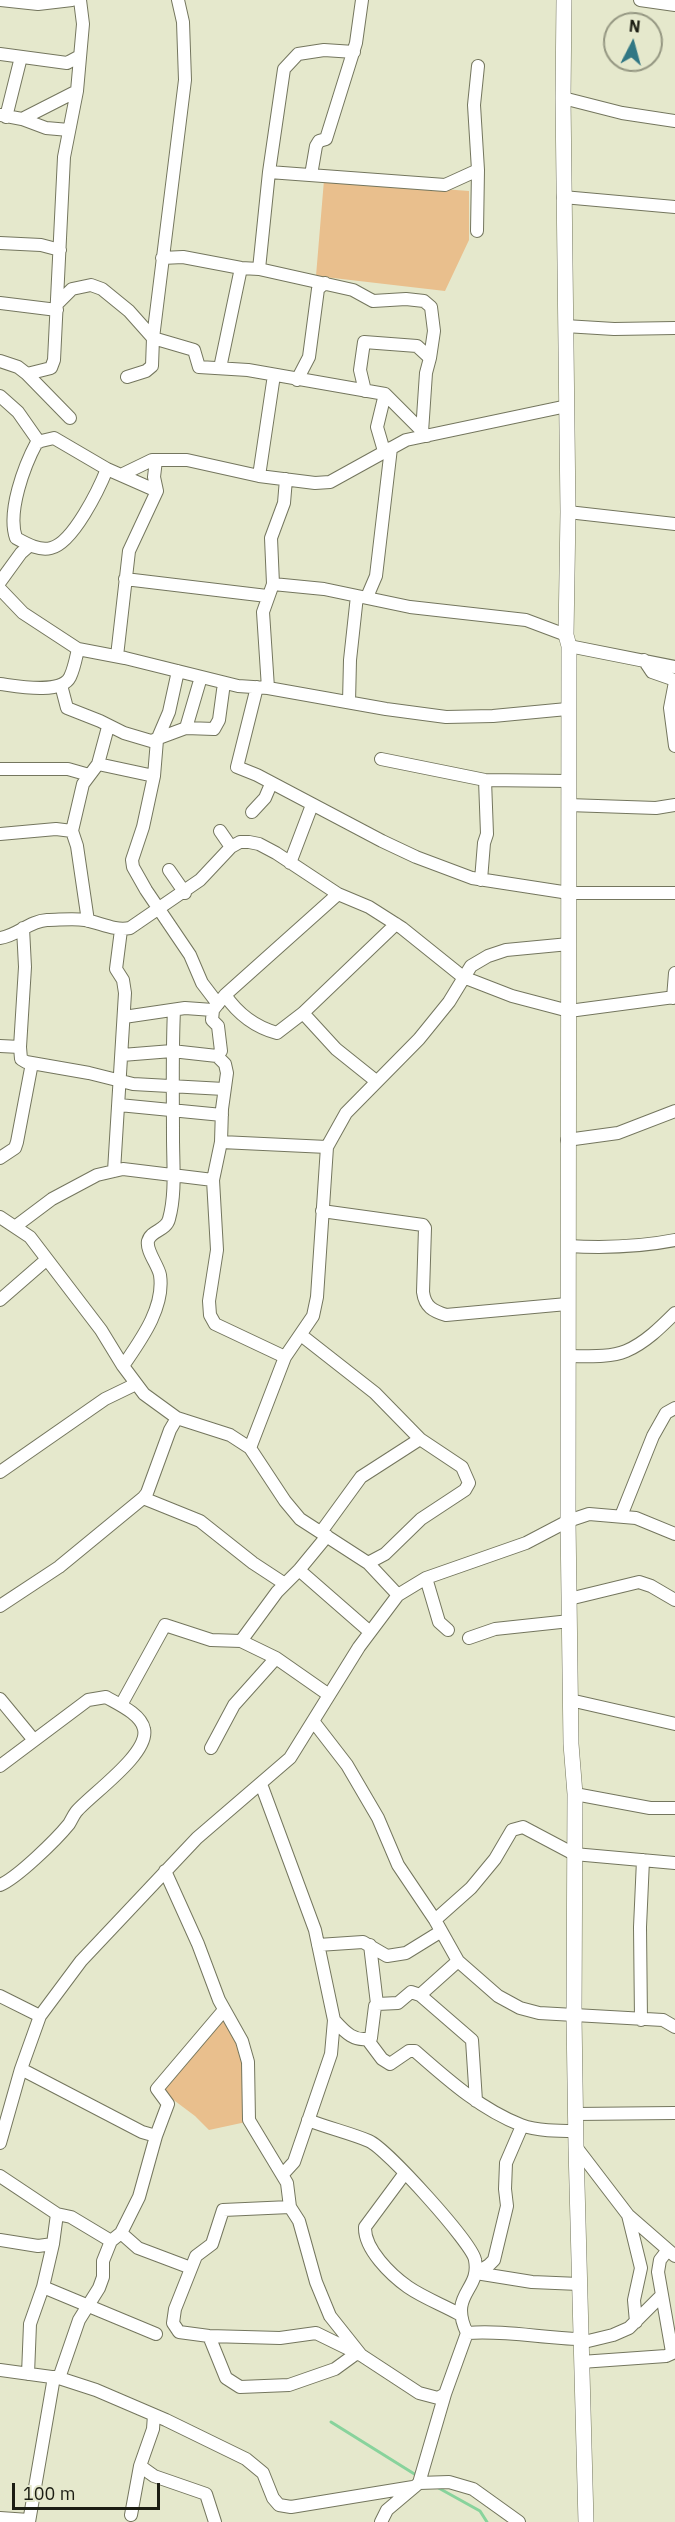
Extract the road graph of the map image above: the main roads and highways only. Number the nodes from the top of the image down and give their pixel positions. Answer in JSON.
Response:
{"nodes":[{"id":1,"x":564,"y":0,"type":"edge"},
{"id":2,"x":584,"y":2521,"type":"edge"}],
"edges":[{"from":1,"to":2,"type":"main road"}]}
